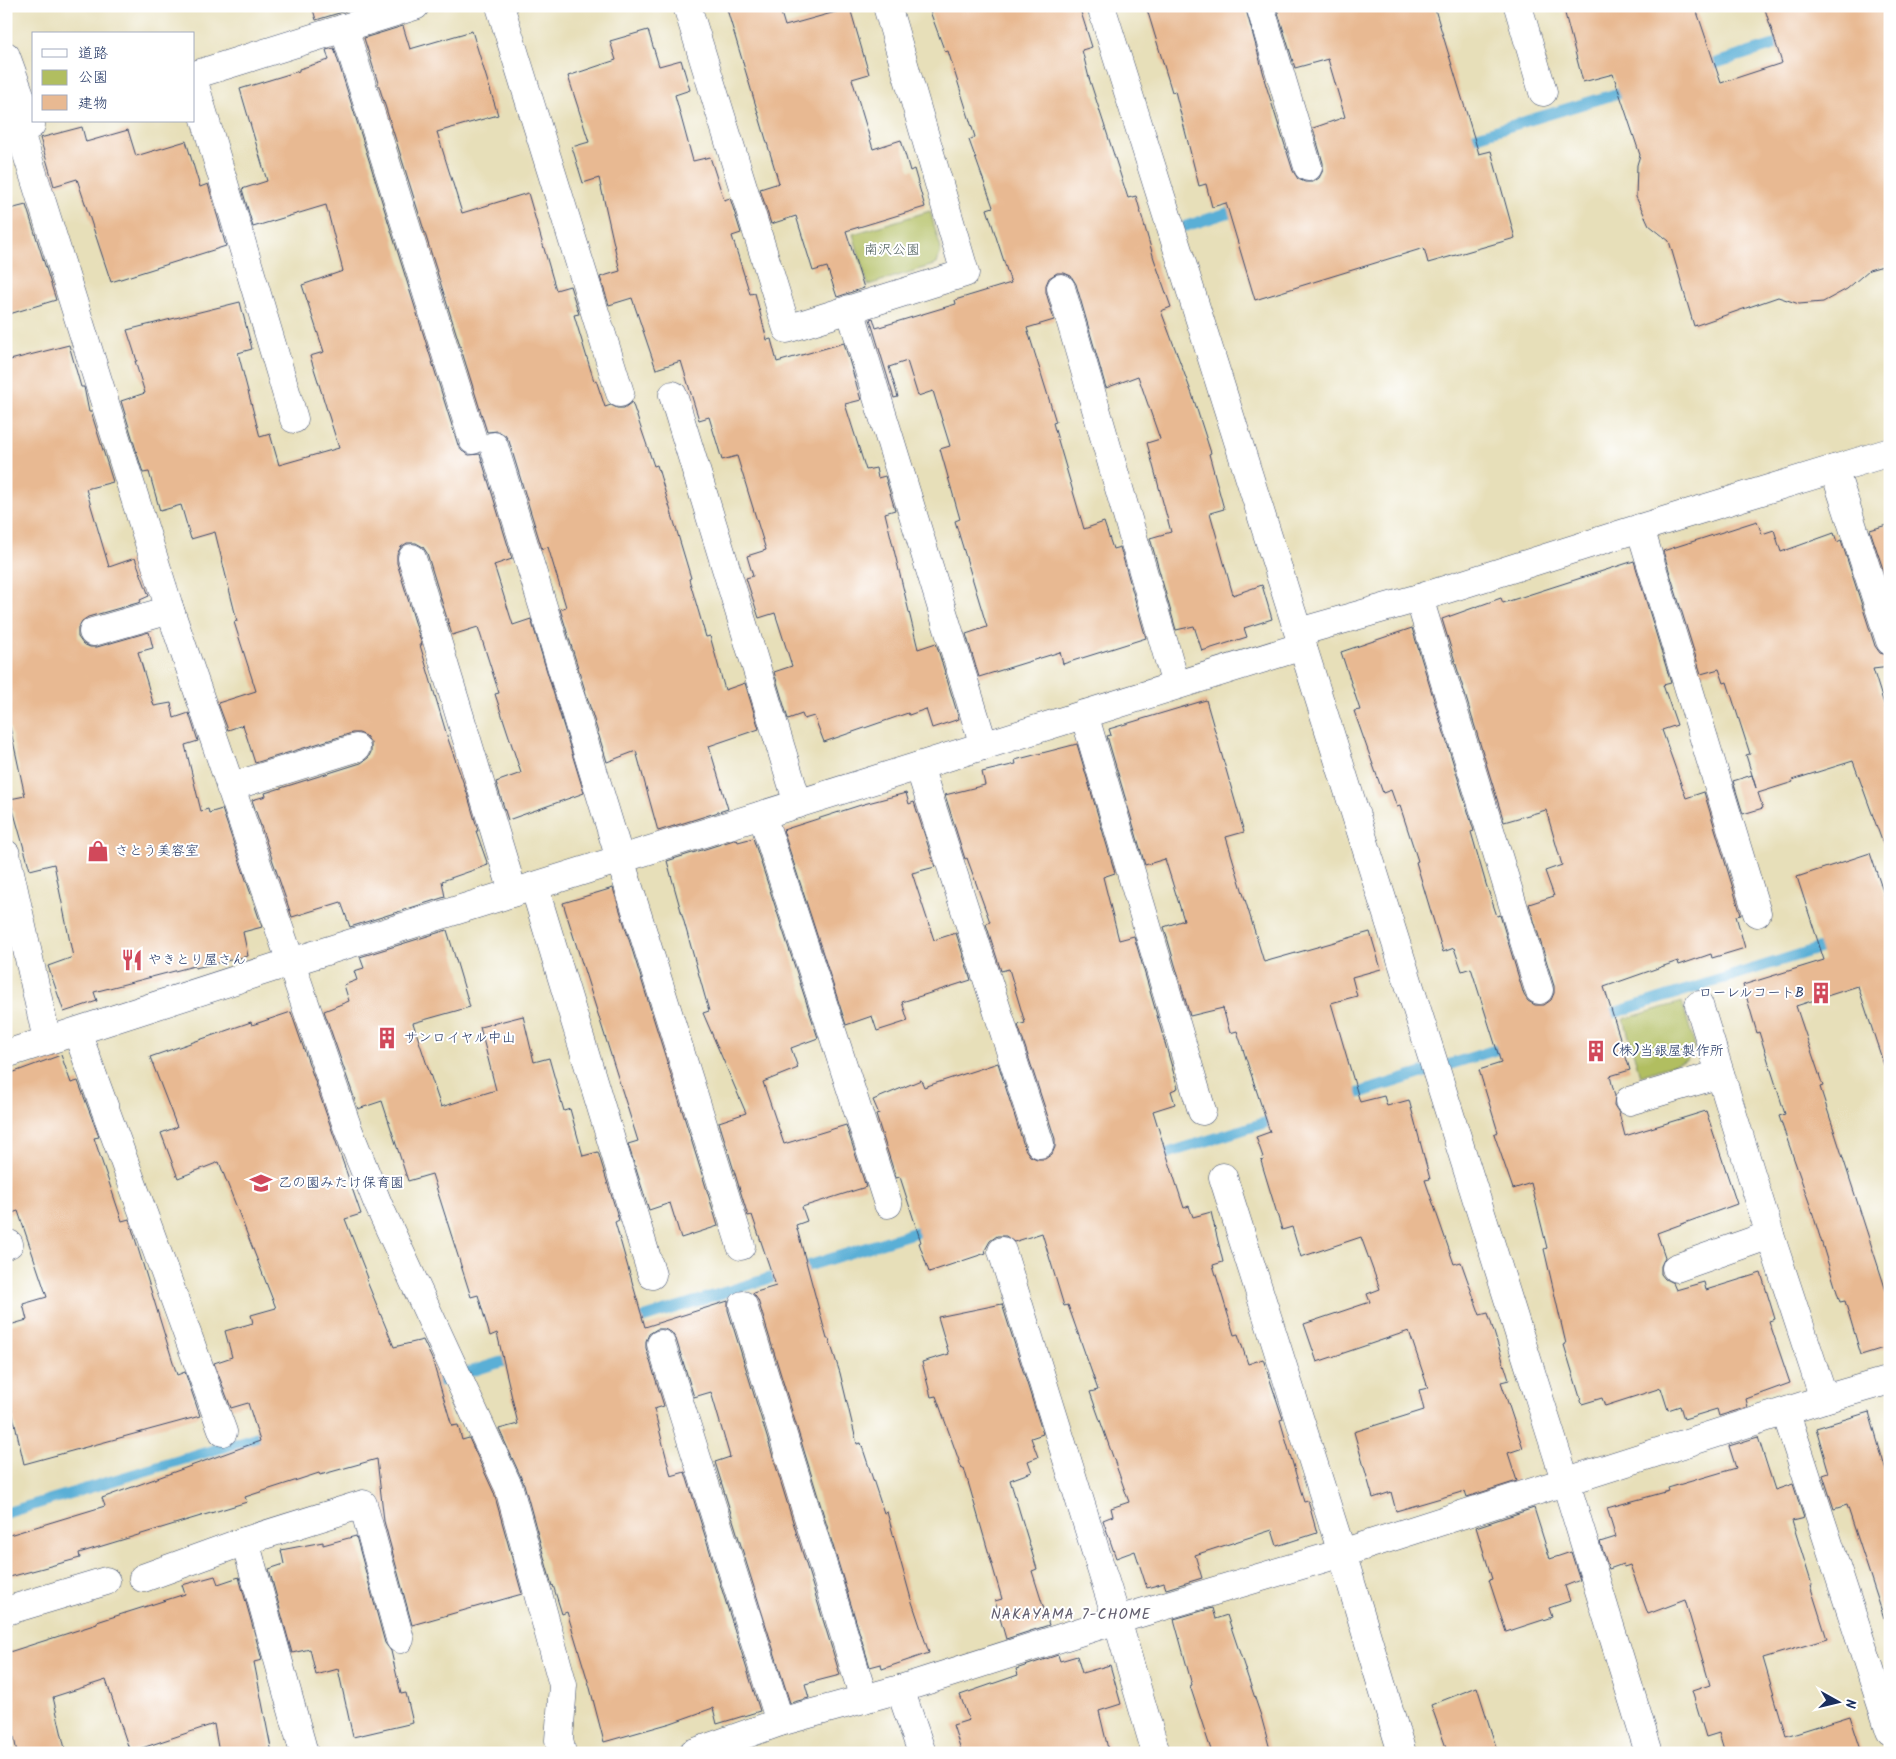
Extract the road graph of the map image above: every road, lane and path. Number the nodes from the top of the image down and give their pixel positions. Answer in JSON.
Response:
{"nodes":[{"id":1,"x":415,"y":6,"type":"edge"},
{"id":2,"x":500,"y":6,"type":"edge"},
{"id":3,"x":687,"y":6,"type":"edge"},
{"id":4,"x":887,"y":6,"type":"edge"},
{"id":5,"x":1101,"y":6,"type":"edge"},
{"id":6,"x":1260,"y":6,"type":"edge"},
{"id":7,"x":1518,"y":6,"type":"edge"},
{"id":8,"x":376,"y":12,"type":"edge"},
{"id":9,"x":344,"y":28,"type":"junction"},
{"id":10,"x":6,"y":56,"type":"edge"},
{"id":11,"x":195,"y":75,"type":"edge"},
{"id":12,"x":195,"y":85,"type":"edge"},
{"id":13,"x":1543,"y":92,"type":"dead end"},
{"id":14,"x":25,"y":127,"type":"edge"},
{"id":15,"x":1308,"y":167,"type":"dead end"},
{"id":16,"x":1061,"y":288,"type":"dead end"},
{"id":17,"x":850,"y":309,"type":"junction"},
{"id":18,"x":620,"y":392,"type":"dead end"},
{"id":19,"x":673,"y":395,"type":"dead end"},
{"id":20,"x":294,"y":419,"type":"dead end"},
{"id":21,"x":1890,"y":452,"type":"edge"},
{"id":22,"x":1834,"y":469,"type":"junction"},
{"id":23,"x":1640,"y":528,"type":"junction"},
{"id":24,"x":412,"y":558,"type":"dead end"},
{"id":25,"x":1419,"y":598,"type":"junction"},
{"id":26,"x":170,"y":610,"type":"junction"},
{"id":27,"x":93,"y":632,"type":"dead end"},
{"id":28,"x":1301,"y":639,"type":"junction"},
{"id":29,"x":1890,"y":641,"type":"edge"},
{"id":30,"x":1176,"y":685,"type":"junction"},
{"id":31,"x":1084,"y":714,"type":"junction"},
{"id":32,"x":984,"y":746,"type":"junction"},
{"id":33,"x":356,"y":748,"type":"dead end"},
{"id":34,"x":918,"y":766,"type":"junction"},
{"id":35,"x":230,"y":787,"type":"junction"},
{"id":36,"x":798,"y":804,"type":"junction"},
{"id":37,"x":762,"y":815,"type":"junction"},
{"id":38,"x":6,"y":854,"type":"edge"},
{"id":39,"x":620,"y":859,"type":"junction"},
{"id":40,"x":524,"y":889,"type":"junction"},
{"id":41,"x":1757,"y":913,"type":"dead end"},
{"id":42,"x":291,"y":962,"type":"junction"},
{"id":43,"x":1539,"y":990,"type":"dead end"},
{"id":44,"x":1699,"y":1005,"type":"dead end"},
{"id":45,"x":77,"y":1032,"type":"junction"},
{"id":46,"x":47,"y":1040,"type":"junction"},
{"id":47,"x":6,"y":1054,"type":"edge"},
{"id":48,"x":1720,"y":1074,"type":"junction"},
{"id":49,"x":1629,"y":1100,"type":"dead end"},
{"id":50,"x":1202,"y":1111,"type":"dead end"},
{"id":51,"x":1040,"y":1144,"type":"dead end"},
{"id":52,"x":1223,"y":1178,"type":"dead end"},
{"id":53,"x":888,"y":1204,"type":"dead end"},
{"id":54,"x":1770,"y":1235,"type":"junction"},
{"id":55,"x":740,"y":1246,"type":"dead end"},
{"id":56,"x":1002,"y":1251,"type":"dead end"},
{"id":57,"x":1676,"y":1268,"type":"dead end"},
{"id":58,"x":652,"y":1275,"type":"dead end"},
{"id":59,"x":743,"y":1305,"type":"dead end"},
{"id":60,"x":661,"y":1344,"type":"dead end"},
{"id":61,"x":1890,"y":1380,"type":"edge"},
{"id":62,"x":1824,"y":1399,"type":"junction"},
{"id":63,"x":1786,"y":1413,"type":"junction"},
{"id":64,"x":223,"y":1432,"type":"dead end"},
{"id":65,"x":1566,"y":1483,"type":"junction"},
{"id":66,"x":245,"y":1541,"type":"junction"},
{"id":67,"x":1342,"y":1553,"type":"junction"},
{"id":68,"x":143,"y":1578,"type":"dead end"},
{"id":69,"x":106,"y":1581,"type":"dead end"},
{"id":70,"x":6,"y":1611,"type":"edge"},
{"id":71,"x":1118,"y":1620,"type":"junction"},
{"id":72,"x":400,"y":1639,"type":"dead end"},
{"id":73,"x":900,"y":1690,"type":"junction"},
{"id":74,"x":864,"y":1699,"type":"junction"},
{"id":75,"x":780,"y":1722,"type":"junction"},
{"id":76,"x":1890,"y":1731,"type":"edge"},
{"id":77,"x":709,"y":1750,"type":"edge"},
{"id":78,"x":304,"y":1753,"type":"edge"},
{"id":79,"x":562,"y":1753,"type":"edge"},
{"id":80,"x":922,"y":1753,"type":"edge"},
{"id":81,"x":1156,"y":1753,"type":"edge"},
{"id":82,"x":1402,"y":1753,"type":"edge"},
{"id":83,"x":1649,"y":1753,"type":"edge"}],
"edges":[{"from":1,"to":8,"type":"street"},
{"from":2,"to":18,"type":"street"},
{"from":3,"to":17,"type":"street"},
{"from":4,"to":17,"type":"street"},
{"from":5,"to":28,"type":"street"},
{"from":6,"to":15,"type":"street"},
{"from":7,"to":13,"type":"street"},
{"from":8,"to":9,"type":"street"},
{"from":9,"to":11,"type":"street"},
{"from":9,"to":39,"type":"street"},
{"from":10,"to":14,"type":"street"},
{"from":12,"to":20,"type":"street"},
{"from":14,"to":26,"type":"street"},
{"from":16,"to":30,"type":"street"},
{"from":17,"to":32,"type":"street"},
{"from":19,"to":36,"type":"street"},
{"from":21,"to":22,"type":"street"},
{"from":22,"to":23,"type":"street"},
{"from":22,"to":29,"type":"street"},
{"from":23,"to":25,"type":"street"},
{"from":23,"to":41,"type":"street"},
{"from":24,"to":40,"type":"street"},
{"from":25,"to":28,"type":"street"},
{"from":25,"to":43,"type":"street"},
{"from":26,"to":27,"type":"street"},
{"from":26,"to":35,"type":"street"},
{"from":28,"to":30,"type":"street"},
{"from":28,"to":65,"type":"street"},
{"from":30,"to":31,"type":"street"},
{"from":31,"to":32,"type":"street"},
{"from":31,"to":50,"type":"street"},
{"from":32,"to":34,"type":"street"},
{"from":33,"to":35,"type":"street"},
{"from":34,"to":36,"type":"street"},
{"from":34,"to":51,"type":"street"},
{"from":35,"to":42,"type":"street"},
{"from":36,"to":37,"type":"street"},
{"from":37,"to":39,"type":"street"},
{"from":37,"to":53,"type":"street"},
{"from":38,"to":46,"type":"street"},
{"from":39,"to":40,"type":"street"},
{"from":39,"to":55,"type":"street"},
{"from":40,"to":42,"type":"street"},
{"from":40,"to":58,"type":"street"},
{"from":42,"to":45,"type":"street"},
{"from":42,"to":79,"type":"street"},
{"from":44,"to":48,"type":"street"},
{"from":45,"to":46,"type":"street"},
{"from":45,"to":64,"type":"street"},
{"from":46,"to":47,"type":"street"},
{"from":48,"to":49,"type":"street"},
{"from":48,"to":54,"type":"street"},
{"from":52,"to":67,"type":"street"},
{"from":54,"to":57,"type":"street"},
{"from":54,"to":62,"type":"street"},
{"from":56,"to":71,"type":"street"},
{"from":59,"to":74,"type":"street"},
{"from":60,"to":75,"type":"street"},
{"from":61,"to":62,"type":"street"},
{"from":62,"to":63,"type":"street"},
{"from":63,"to":65,"type":"street"},
{"from":63,"to":76,"type":"street"},
{"from":65,"to":67,"type":"street"},
{"from":65,"to":83,"type":"street"},
{"from":66,"to":68,"type":"street"},
{"from":66,"to":72,"type":"street"},
{"from":66,"to":78,"type":"street"},
{"from":67,"to":71,"type":"street"},
{"from":67,"to":82,"type":"street"},
{"from":69,"to":70,"type":"street"},
{"from":71,"to":73,"type":"street"},
{"from":71,"to":81,"type":"street"},
{"from":73,"to":74,"type":"street"},
{"from":73,"to":80,"type":"street"},
{"from":74,"to":75,"type":"street"},
{"from":75,"to":77,"type":"street"}]}
